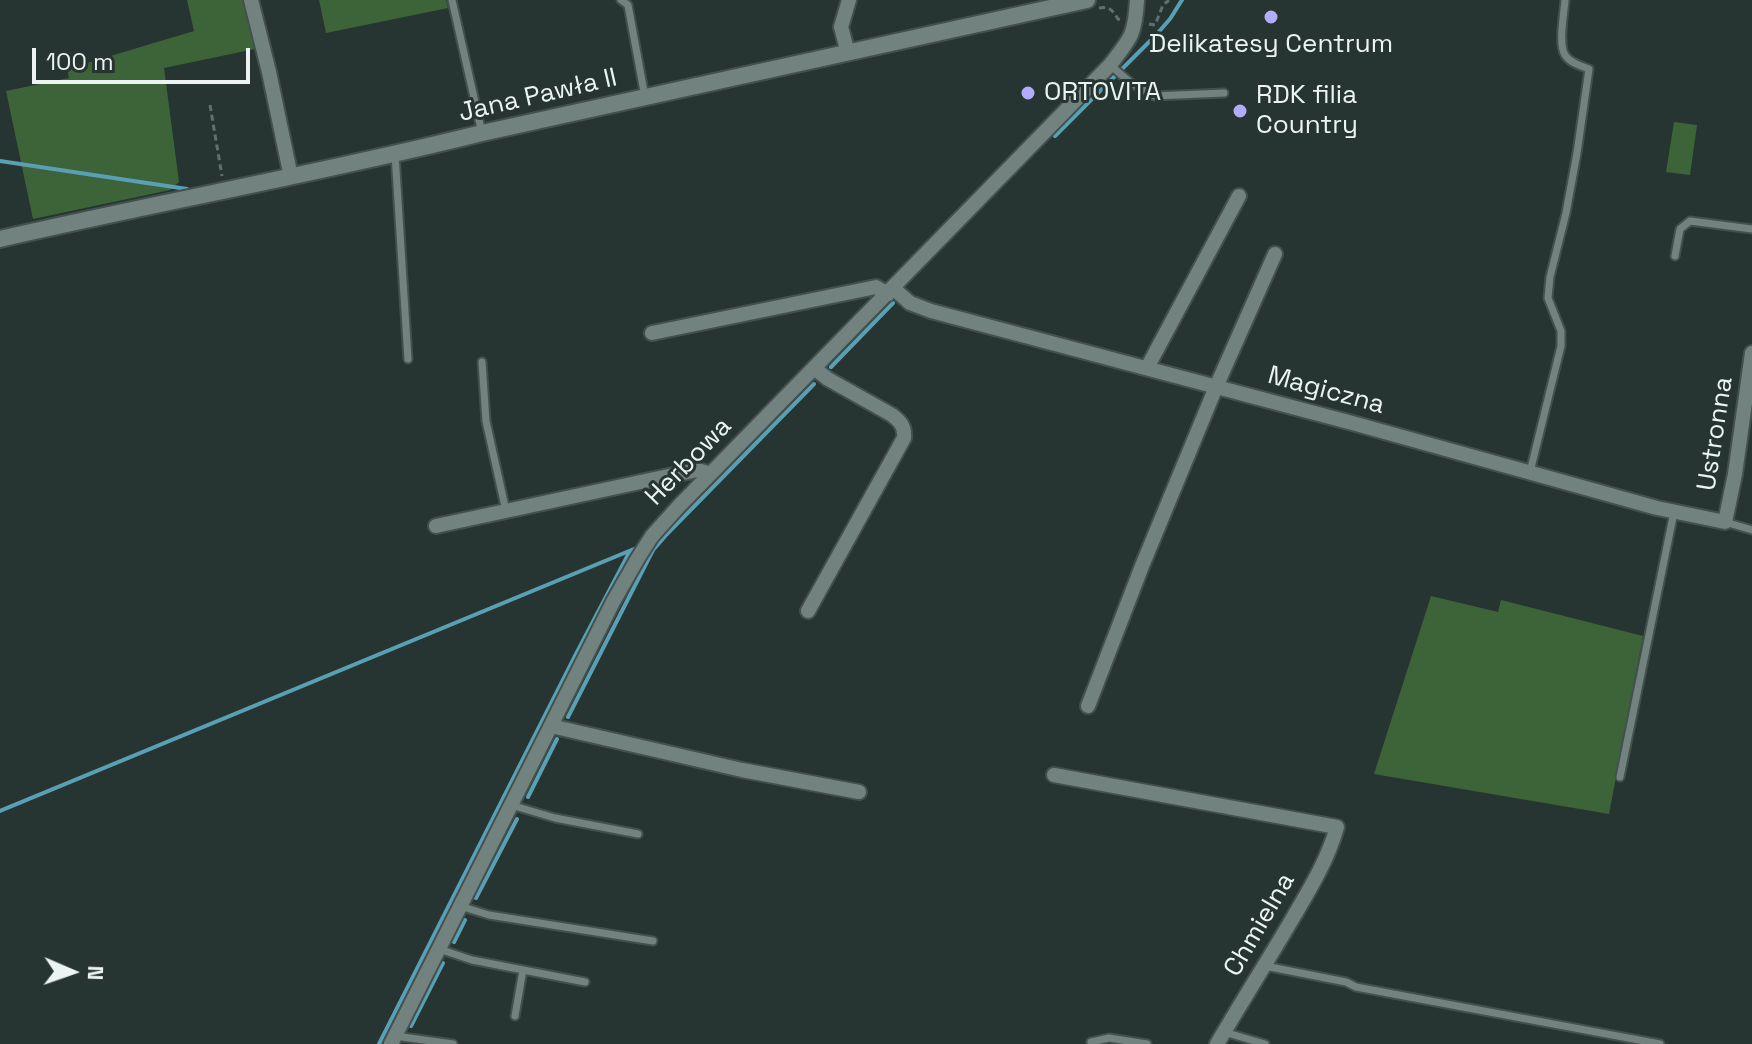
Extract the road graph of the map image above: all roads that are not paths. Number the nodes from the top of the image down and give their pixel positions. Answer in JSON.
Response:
{"nodes":[{"id":1,"x":251,"y":0,"type":"edge"},
{"id":2,"x":452,"y":0,"type":"edge"},
{"id":3,"x":621,"y":0,"type":"edge"},
{"id":4,"x":849,"y":0,"type":"edge"},
{"id":5,"x":1087,"y":0,"type":"edge"},
{"id":6,"x":1137,"y":0,"type":"edge"},
{"id":7,"x":1565,"y":0,"type":"edge"},
{"id":8,"x":848,"y":53,"type":"junction"},
{"id":9,"x":1110,"y":65,"type":"junction"},
{"id":10,"x":1224,"y":93,"type":"dead end"},
{"id":11,"x":645,"y":97,"type":"junction"},
{"id":12,"x":482,"y":133,"type":"junction"},
{"id":13,"x":395,"y":154,"type":"junction"},
{"id":14,"x":291,"y":177,"type":"junction"},
{"id":15,"x":1239,"y":196,"type":"dead end"},
{"id":16,"x":1752,"y":229,"type":"edge"},
{"id":17,"x":0,"y":239,"type":"edge"},
{"id":18,"x":1275,"y":254,"type":"dead end"},
{"id":19,"x":1675,"y":256,"type":"dead end"},
{"id":20,"x":890,"y":291,"type":"junction"},
{"id":21,"x":652,"y":333,"type":"dead end"},
{"id":22,"x":1752,"y":353,"type":"edge"},
{"id":23,"x":408,"y":359,"type":"dead end"},
{"id":24,"x":482,"y":362,"type":"dead end"},
{"id":25,"x":814,"y":368,"type":"junction"},
{"id":26,"x":1147,"y":368,"type":"junction"},
{"id":27,"x":1216,"y":387,"type":"junction"},
{"id":28,"x":1530,"y":472,"type":"junction"},
{"id":29,"x":710,"y":474,"type":"junction"},
{"id":30,"x":506,"y":511,"type":"junction"},
{"id":31,"x":1674,"y":512,"type":"junction"},
{"id":32,"x":1725,"y":522,"type":"junction"},
{"id":33,"x":436,"y":526,"type":"dead end"},
{"id":34,"x":1752,"y":530,"type":"edge"},
{"id":35,"x":808,"y":611,"type":"dead end"},
{"id":36,"x":1088,"y":706,"type":"dead end"},
{"id":37,"x":551,"y":726,"type":"junction"},
{"id":38,"x":1054,"y":775,"type":"dead end"},
{"id":39,"x":1620,"y":777,"type":"dead end"},
{"id":40,"x":859,"y":792,"type":"dead end"},
{"id":41,"x":511,"y":805,"type":"junction"},
{"id":42,"x":638,"y":834,"type":"dead end"},
{"id":43,"x":460,"y":906,"type":"junction"},
{"id":44,"x":653,"y":941,"type":"dead end"},
{"id":45,"x":439,"y":949,"type":"junction"},
{"id":46,"x":1265,"y":966,"type":"junction"},
{"id":47,"x":523,"y":970,"type":"junction"},
{"id":48,"x":585,"y":982,"type":"dead end"},
{"id":49,"x":515,"y":1016,"type":"dead end"},
{"id":50,"x":1221,"y":1038,"type":"edge"},
{"id":51,"x":393,"y":1040,"type":"edge"},
{"id":52,"x":1091,"y":1042,"type":"dead end"},
{"id":53,"x":453,"y":1044,"type":"edge"},
{"id":54,"x":1147,"y":1044,"type":"edge"},
{"id":55,"x":1265,"y":1044,"type":"edge"},
{"id":56,"x":1660,"y":1044,"type":"edge"}],
"edges":[{"from":1,"to":14,"type":"street"},
{"from":2,"to":12,"type":"lane"},
{"from":3,"to":11,"type":"lane"},
{"from":4,"to":8,"type":"street"},
{"from":5,"to":8,"type":"street","name":"Jana Pawła II"},
{"from":6,"to":9,"type":"street","name":"Herbowa"},
{"from":7,"to":28,"type":"lane"},
{"from":8,"to":11,"type":"street","name":"Jana Pawła II"},
{"from":9,"to":10,"type":"lane"},
{"from":9,"to":20,"type":"street","name":"Herbowa"},
{"from":11,"to":12,"type":"street","name":"Jana Pawła II"},
{"from":12,"to":13,"type":"street","name":"Jana Pawła II"},
{"from":13,"to":14,"type":"street","name":"Jana Pawła II"},
{"from":13,"to":23,"type":"lane"},
{"from":14,"to":17,"type":"street","name":"Jana Pawła II"},
{"from":15,"to":26,"type":"street"},
{"from":16,"to":19,"type":"lane"},
{"from":18,"to":27,"type":"street"},
{"from":20,"to":21,"type":"street"},
{"from":20,"to":25,"type":"street","name":"Herbowa"},
{"from":20,"to":26,"type":"street","name":"Magiczna"},
{"from":22,"to":32,"type":"street","name":"Ustronna"},
{"from":24,"to":30,"type":"lane"},
{"from":25,"to":29,"type":"street","name":"Herbowa"},
{"from":25,"to":35,"type":"street"},
{"from":26,"to":27,"type":"street","name":"Magiczna"},
{"from":27,"to":28,"type":"street","name":"Magiczna"},
{"from":27,"to":36,"type":"street"},
{"from":28,"to":31,"type":"street","name":"Magiczna"},
{"from":29,"to":30,"type":"street"},
{"from":29,"to":37,"type":"street","name":"Herbowa"},
{"from":30,"to":33,"type":"street"},
{"from":31,"to":32,"type":"street","name":"Magiczna"},
{"from":31,"to":39,"type":"lane"},
{"from":32,"to":34,"type":"lane","name":"Magiczna"},
{"from":37,"to":40,"type":"street"},
{"from":37,"to":41,"type":"street","name":"Herbowa"},
{"from":38,"to":46,"type":"street","name":"Chmielna"},
{"from":41,"to":42,"type":"lane"},
{"from":41,"to":43,"type":"street","name":"Herbowa"},
{"from":43,"to":44,"type":"lane"},
{"from":43,"to":45,"type":"street","name":"Herbowa"},
{"from":45,"to":47,"type":"lane"},
{"from":45,"to":51,"type":"street","name":"Herbowa"},
{"from":46,"to":50,"type":"street","name":"Chmielna"},
{"from":46,"to":56,"type":"lane"},
{"from":47,"to":48,"type":"lane"},
{"from":47,"to":49,"type":"lane"},
{"from":50,"to":55,"type":"lane"},
{"from":51,"to":53,"type":"lane"},
{"from":52,"to":54,"type":"lane"}]}
